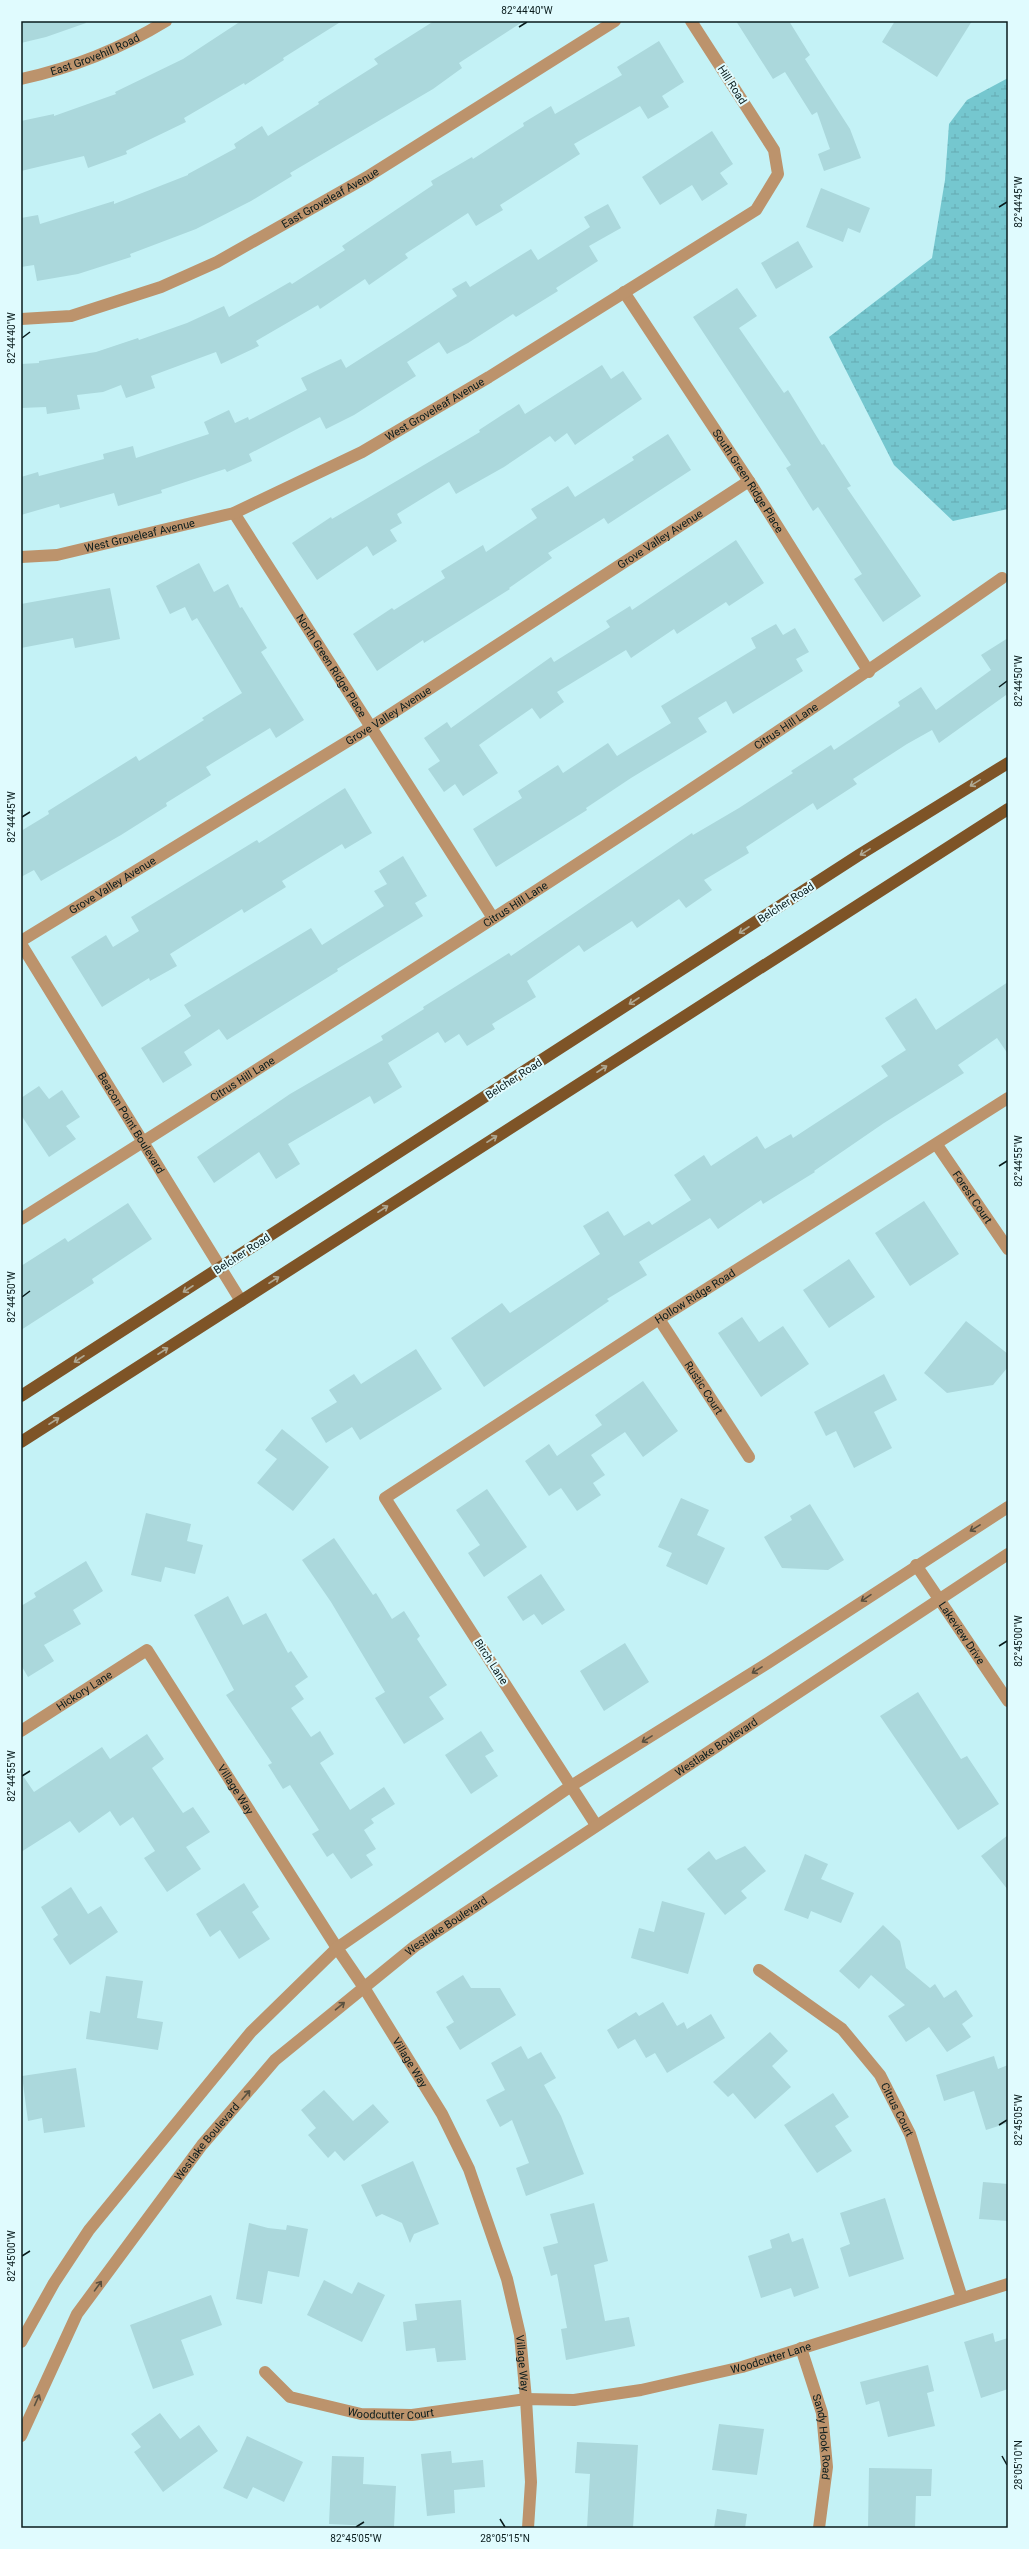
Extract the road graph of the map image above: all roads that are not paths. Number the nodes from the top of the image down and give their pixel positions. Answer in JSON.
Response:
{"nodes":[{"id":1,"x":166,"y":21,"type":"edge"},
{"id":2,"x":615,"y":21,"type":"edge"},
{"id":3,"x":691,"y":21,"type":"edge"},
{"id":4,"x":21,"y":79,"type":"edge"},
{"id":5,"x":774,"y":150,"type":"joint"},
{"id":6,"x":624,"y":292,"type":"junction"},
{"id":7,"x":21,"y":319,"type":"edge"},
{"id":8,"x":749,"y":481,"type":"junction"},
{"id":9,"x":234,"y":514,"type":"junction"},
{"id":10,"x":21,"y":557,"type":"edge"},
{"id":11,"x":1002,"y":578,"type":"dead end"},
{"id":12,"x":869,"y":672,"type":"junction"},
{"id":13,"x":371,"y":727,"type":"junction"},
{"id":14,"x":1008,"y":763,"type":"edge"},
{"id":15,"x":1008,"y":809,"type":"edge"},
{"id":16,"x":493,"y":918,"type":"junction"},
{"id":17,"x":21,"y":942,"type":"edge"},
{"id":18,"x":1008,"y":1098,"type":"edge"},
{"id":19,"x":142,"y":1142,"type":"junction"},
{"id":20,"x":937,"y":1145,"type":"junction"},
{"id":21,"x":21,"y":1219,"type":"edge"},
{"id":22,"x":1008,"y":1249,"type":"edge"},
{"id":23,"x":221,"y":1268,"type":"junction"},
{"id":24,"x":241,"y":1301,"type":"junction"},
{"id":25,"x":659,"y":1319,"type":"junction"},
{"id":26,"x":21,"y":1396,"type":"edge"},
{"id":27,"x":21,"y":1442,"type":"edge"},
{"id":28,"x":749,"y":1457,"type":"dead end"},
{"id":29,"x":385,"y":1498,"type":"joint"},
{"id":30,"x":1008,"y":1507,"type":"edge"},
{"id":31,"x":1008,"y":1554,"type":"edge"},
{"id":32,"x":916,"y":1565,"type":"junction"},
{"id":33,"x":938,"y":1600,"type":"junction"},
{"id":34,"x":147,"y":1650,"type":"joint"},
{"id":35,"x":1008,"y":1702,"type":"edge"},
{"id":36,"x":21,"y":1731,"type":"edge"},
{"id":37,"x":571,"y":1786,"type":"junction"},
{"id":38,"x":596,"y":1825,"type":"junction"},
{"id":39,"x":337,"y":1948,"type":"junction"},
{"id":40,"x":758,"y":1970,"type":"dead end"},
{"id":41,"x":363,"y":1986,"type":"junction"},
{"id":42,"x":1008,"y":2284,"type":"edge"},
{"id":43,"x":962,"y":2298,"type":"junction"},
{"id":44,"x":21,"y":2342,"type":"edge"},
{"id":45,"x":801,"y":2348,"type":"junction"},
{"id":46,"x":265,"y":2372,"type":"dead end"},
{"id":47,"x":526,"y":2399,"type":"junction"},
{"id":48,"x":21,"y":2436,"type":"edge"},
{"id":49,"x":528,"y":2528,"type":"edge"},
{"id":50,"x":819,"y":2528,"type":"edge"}],
"edges":[{"from":1,"to":4,"type":"street","name":"East Grovehill Road"},
{"from":2,"to":7,"type":"street","name":"East Groveleaf Avenue"},
{"from":3,"to":5,"type":"street","name":"Hill Road"},
{"from":5,"to":6,"type":"street","name":"West Groveleaf Avenue"},
{"from":6,"to":8,"type":"street","name":"South Green Ridge Place"},
{"from":6,"to":9,"type":"street","name":"West Groveleaf Avenue"},
{"from":8,"to":12,"type":"street","name":"South Green Ridge Place"},
{"from":8,"to":13,"type":"street","name":"Grove Valley Avenue"},
{"from":9,"to":10,"type":"street","name":"West Groveleaf Avenue"},
{"from":9,"to":13,"type":"street","name":"North Green Ridge Place"},
{"from":11,"to":12,"type":"street","name":"Citrus Hill Lane"},
{"from":12,"to":16,"type":"street","name":"Citrus Hill Lane"},
{"from":13,"to":16,"type":"street","name":"North Green Ridge Place"},
{"from":13,"to":17,"type":"street","name":"Grove Valley Avenue"},
{"from":14,"to":23,"type":"main road","name":"Belcher Road","one_way":true},
{"from":24,"to":15,"type":"main road","one_way":true},
{"from":16,"to":19,"type":"street","name":"Citrus Hill Lane"},
{"from":17,"to":19,"type":"street","name":"Beacon Point Boulevard"},
{"from":18,"to":20,"type":"street","name":"Hollow Ridge Road"},
{"from":19,"to":21,"type":"street","name":"Citrus Hill Lane"},
{"from":19,"to":23,"type":"street","name":"Beacon Point Boulevard"},
{"from":20,"to":22,"type":"street","name":"Forest Court"},
{"from":20,"to":25,"type":"street","name":"Hollow Ridge Road"},
{"from":23,"to":24,"type":"street","name":"Beacon Point Boulevard"},
{"from":23,"to":26,"type":"main road","name":"Belcher Road","one_way":true},
{"from":27,"to":24,"type":"main road","one_way":true},
{"from":25,"to":28,"type":"street","name":"Rustic Court"},
{"from":25,"to":29,"type":"street","name":"Hollow Ridge Road"},
{"from":29,"to":37,"type":"street","name":"Birch Lane"},
{"from":30,"to":32,"type":"street","one_way":true},
{"from":31,"to":33,"type":"street","name":"Westlake Boulevard"},
{"from":32,"to":33,"type":"street","name":"Lakeview Drive"},
{"from":32,"to":37,"type":"street","one_way":true},
{"from":33,"to":35,"type":"street","name":"Lakeview Drive"},
{"from":33,"to":38,"type":"street","name":"Westlake Boulevard"},
{"from":34,"to":36,"type":"street","name":"Hickory Lane"},
{"from":34,"to":39,"type":"street","name":"Village Way"},
{"from":37,"to":38,"type":"street","name":"Birch Lane"},
{"from":37,"to":39,"type":"street"},
{"from":38,"to":41,"type":"street","name":"Westlake Boulevard"},
{"from":39,"to":41,"type":"street","name":"Village Way"},
{"from":39,"to":44,"type":"street"},
{"from":40,"to":43,"type":"street","name":"Citrus Court"},
{"from":41,"to":47,"type":"street","name":"Village Way"},
{"from":48,"to":41,"type":"street","name":"Westlake Boulevard","one_way":true},
{"from":42,"to":43,"type":"street","name":"Woodcutter Lane"},
{"from":43,"to":45,"type":"street","name":"Woodcutter Lane"},
{"from":45,"to":47,"type":"street","name":"Woodcutter Lane"},
{"from":45,"to":50,"type":"street","name":"Sandy Hook Road"},
{"from":46,"to":47,"type":"street","name":"Woodcutter Court"},
{"from":47,"to":49,"type":"street","name":"Village Way"}]}
